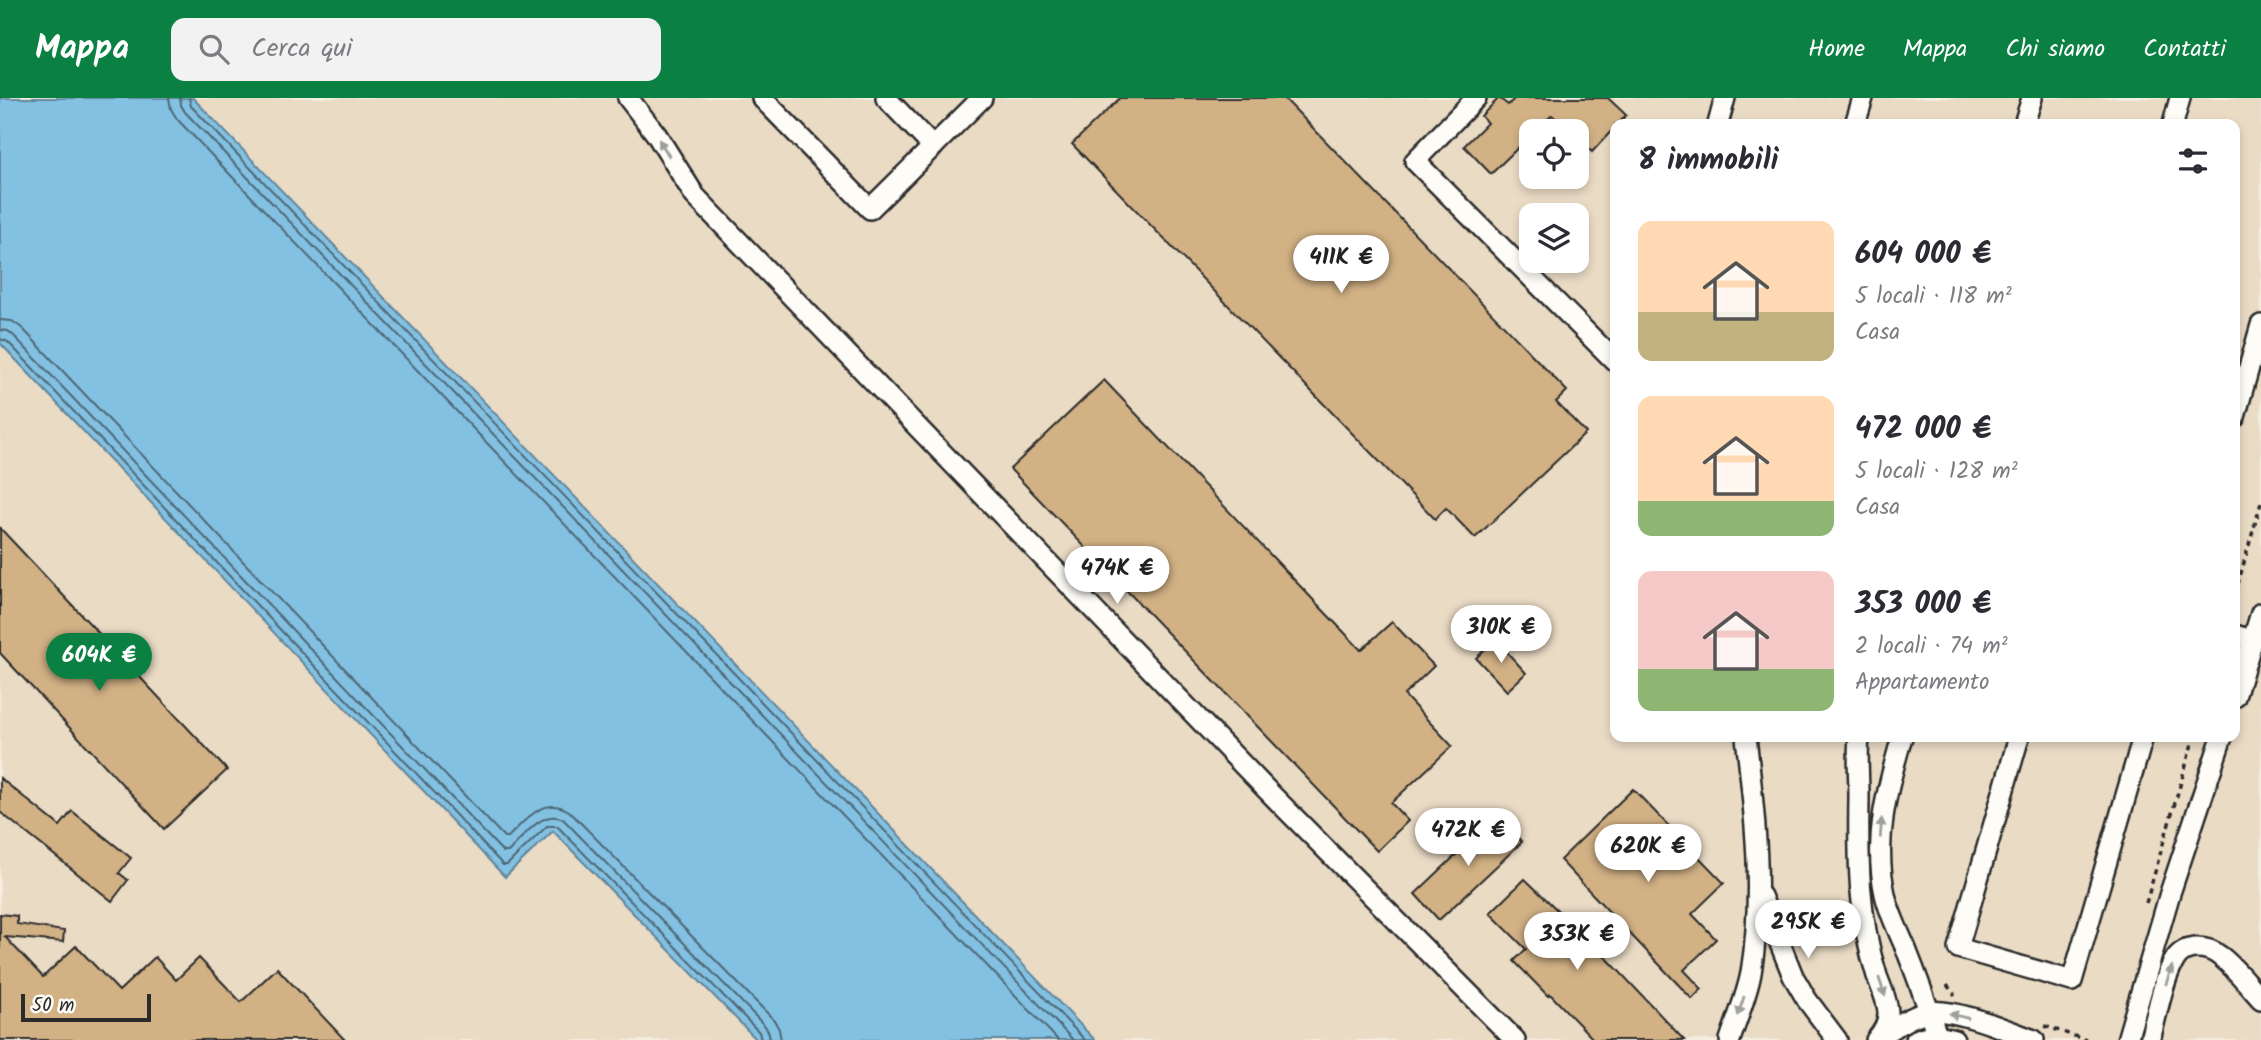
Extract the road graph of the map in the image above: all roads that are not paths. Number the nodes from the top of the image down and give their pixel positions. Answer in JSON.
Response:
{"nodes":[{"id":1,"x":762,"y":98,"type":"edge"},
{"id":2,"x":886,"y":98,"type":"edge"},
{"id":3,"x":982,"y":98,"type":"edge"},
{"id":4,"x":1476,"y":98,"type":"edge"},
{"id":5,"x":1725,"y":98,"type":"edge"},
{"id":6,"x":1863,"y":98,"type":"edge"},
{"id":7,"x":2032,"y":98,"type":"edge"},
{"id":8,"x":2180,"y":98,"type":"edge"},
{"id":9,"x":630,"y":99,"type":"edge"},
{"id":10,"x":1719,"y":119,"type":"edge"},
{"id":11,"x":1857,"y":119,"type":"edge"},
{"id":12,"x":2026,"y":119,"type":"edge"},
{"id":13,"x":2174,"y":119,"type":"edge"},
{"id":14,"x":933,"y":147,"type":"junction"},
{"id":15,"x":2261,"y":325,"type":"edge"},
{"id":16,"x":1610,"y":356,"type":"edge"},
{"id":17,"x":2240,"y":399,"type":"edge"},
{"id":18,"x":2261,"y":614,"type":"edge"},
{"id":19,"x":2244,"y":638,"type":"edge"},
{"id":20,"x":2240,"y":664,"type":"edge"},
{"id":21,"x":1747,"y":742,"type":"edge"},
{"id":22,"x":1858,"y":742,"type":"edge"},
{"id":23,"x":1901,"y":742,"type":"edge"},
{"id":24,"x":2018,"y":742,"type":"edge"},
{"id":25,"x":2142,"y":742,"type":"edge"},
{"id":26,"x":2220,"y":742,"type":"edge"},
{"id":27,"x":1759,"y":891,"type":"junction"},
{"id":28,"x":2261,"y":999,"type":"edge"},
{"id":29,"x":1929,"y":1012,"type":"junction"},
{"id":30,"x":1943,"y":1038,"type":"edge"},
{"id":31,"x":1515,"y":1040,"type":"edge"},
{"id":32,"x":1730,"y":1040,"type":"edge"},
{"id":33,"x":1837,"y":1040,"type":"edge"},
{"id":34,"x":1876,"y":1040,"type":"edge"},
{"id":35,"x":1916,"y":1040,"type":"edge"},
{"id":36,"x":2034,"y":1040,"type":"edge"},
{"id":37,"x":2127,"y":1040,"type":"edge"},
{"id":38,"x":2150,"y":1040,"type":"edge"}],
"edges":[{"from":1,"to":14,"type":"street"},
{"from":2,"to":14,"type":"street"},
{"from":3,"to":14,"type":"street"},
{"from":4,"to":16,"type":"street"},
{"from":5,"to":10,"type":"street"},
{"from":6,"to":11,"type":"street"},
{"from":7,"to":12,"type":"street"},
{"from":8,"to":13,"type":"street"},
{"from":31,"to":9,"type":"street","one_way":true},
{"from":15,"to":17,"type":"street"},
{"from":18,"to":19,"type":"street"},
{"from":19,"to":20,"type":"street"},
{"from":21,"to":27,"type":"street"},
{"from":22,"to":34,"type":"street","one_way":true},
{"from":29,"to":23,"type":"street","one_way":true},
{"from":24,"to":25,"type":"street"},
{"from":26,"to":37,"type":"street"},
{"from":27,"to":32,"type":"street","one_way":true},
{"from":27,"to":33,"type":"street"},
{"from":38,"to":28,"type":"street","one_way":true},
{"from":29,"to":30,"type":"street"},
{"from":29,"to":34,"type":"street"},
{"from":36,"to":29,"type":"street","one_way":true},
{"from":30,"to":35,"type":"street"}]}
